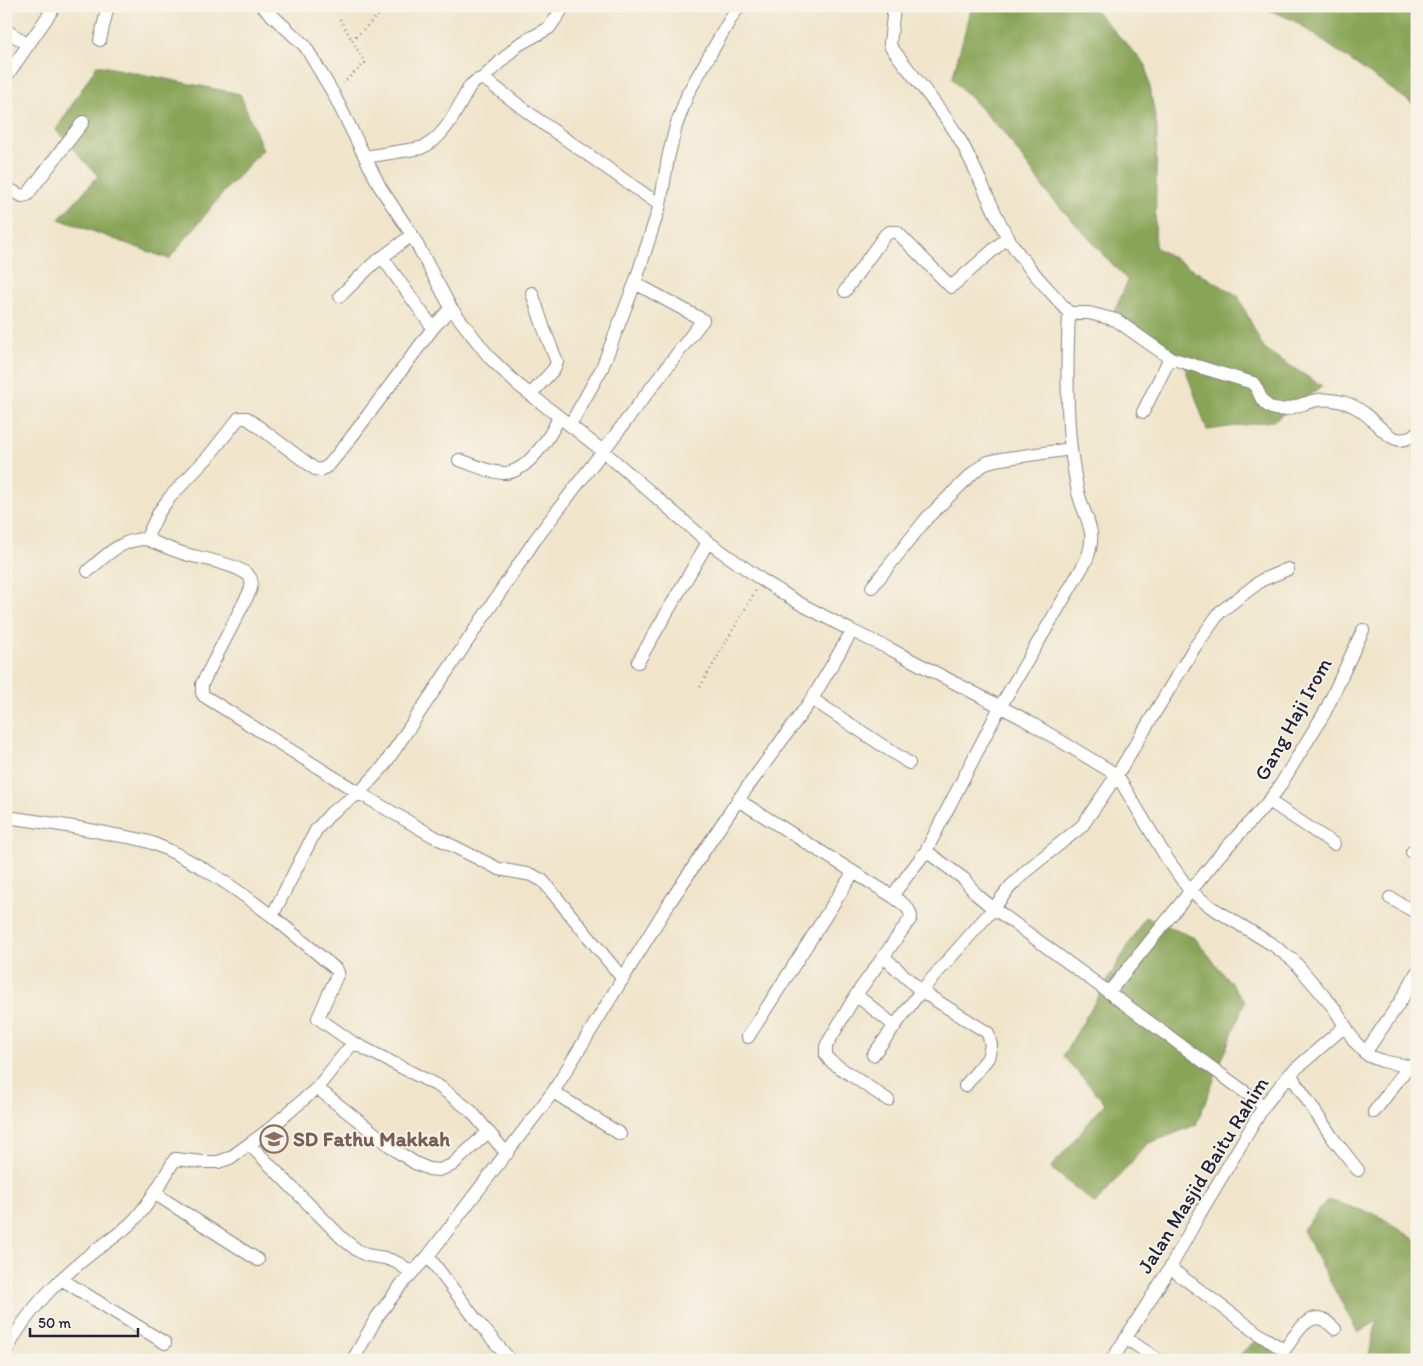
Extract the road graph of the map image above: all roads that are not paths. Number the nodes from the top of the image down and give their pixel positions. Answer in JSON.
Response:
{"nodes":[{"id":1,"x":56,"y":6,"type":"edge"},
{"id":2,"x":108,"y":6,"type":"edge"},
{"id":3,"x":739,"y":6,"type":"edge"},
{"id":4,"x":894,"y":6,"type":"edge"},
{"id":5,"x":563,"y":8,"type":"dead end"},
{"id":6,"x":272,"y":9,"type":"edge"},
{"id":7,"x":6,"y":30,"type":"edge"},
{"id":8,"x":100,"y":40,"type":"dead end"},
{"id":9,"x":28,"y":45,"type":"junction"},
{"id":10,"x":6,"y":77,"type":"edge"},
{"id":11,"x":483,"y":78,"type":"junction"},
{"id":12,"x":83,"y":122,"type":"dead end"},
{"id":13,"x":365,"y":156,"type":"junction"},
{"id":14,"x":6,"y":188,"type":"edge"},
{"id":15,"x":660,"y":205,"type":"junction"},
{"id":16,"x":412,"y":235,"type":"junction"},
{"id":17,"x":1008,"y":237,"type":"junction"},
{"id":18,"x":382,"y":257,"type":"junction"},
{"id":19,"x":635,"y":283,"type":"junction"},
{"id":20,"x":844,"y":290,"type":"dead end"},
{"id":21,"x":532,"y":293,"type":"dead end"},
{"id":22,"x":340,"y":296,"type":"dead end"},
{"id":23,"x":451,"y":308,"type":"junction"},
{"id":24,"x":1069,"y":313,"type":"junction"},
{"id":25,"x":434,"y":328,"type":"junction"},
{"id":26,"x":1170,"y":358,"type":"junction"},
{"id":27,"x":530,"y":394,"type":"junction"},
{"id":28,"x":1143,"y":412,"type":"dead end"},
{"id":29,"x":564,"y":421,"type":"junction"},
{"id":30,"x":1417,"y":432,"type":"edge"},
{"id":31,"x":1071,"y":449,"type":"junction"},
{"id":32,"x":603,"y":451,"type":"junction"},
{"id":33,"x":459,"y":460,"type":"dead end"},
{"id":34,"x":146,"y":539,"type":"junction"},
{"id":35,"x":708,"y":542,"type":"junction"},
{"id":36,"x":1288,"y":570,"type":"dead end"},
{"id":37,"x":88,"y":571,"type":"dead end"},
{"id":38,"x":872,"y":587,"type":"dead end"},
{"id":39,"x":1363,"y":630,"type":"dead end"},
{"id":40,"x":852,"y":631,"type":"junction"},
{"id":41,"x":638,"y":662,"type":"dead end"},
{"id":42,"x":812,"y":699,"type":"junction"},
{"id":43,"x":1000,"y":706,"type":"junction"},
{"id":44,"x":908,"y":762,"type":"dead end"},
{"id":45,"x":1117,"y":775,"type":"junction"},
{"id":46,"x":359,"y":793,"type":"junction"},
{"id":47,"x":738,"y":800,"type":"junction"},
{"id":48,"x":1269,"y":801,"type":"junction"},
{"id":49,"x":6,"y":817,"type":"edge"},
{"id":50,"x":1334,"y":844,"type":"dead end"},
{"id":51,"x":926,"y":851,"type":"junction"},
{"id":52,"x":853,"y":873,"type":"junction"},
{"id":53,"x":1190,"y":891,"type":"junction"},
{"id":54,"x":892,"y":896,"type":"junction"},
{"id":55,"x":1390,"y":898,"type":"dead end"},
{"id":56,"x":994,"y":908,"type":"junction"},
{"id":57,"x":1417,"y":913,"type":"edge"},
{"id":58,"x":272,"y":916,"type":"junction"},
{"id":59,"x":884,"y":956,"type":"junction"},
{"id":60,"x":1417,"y":972,"type":"edge"},
{"id":61,"x":623,"y":979,"type":"junction"},
{"id":62,"x":921,"y":991,"type":"junction"},
{"id":63,"x":1109,"y":992,"type":"junction"},
{"id":64,"x":856,"y":995,"type":"junction"},
{"id":65,"x":895,"y":1026,"type":"junction"},
{"id":66,"x":1345,"y":1026,"type":"junction"},
{"id":67,"x":748,"y":1037,"type":"dead end"},
{"id":68,"x":352,"y":1042,"type":"junction"},
{"id":69,"x":1365,"y":1053,"type":"junction"},
{"id":70,"x":873,"y":1055,"type":"dead end"},
{"id":71,"x":1413,"y":1068,"type":"edge"},
{"id":72,"x":1290,"y":1074,"type":"junction"},
{"id":73,"x":965,"y":1086,"type":"dead end"},
{"id":74,"x":317,"y":1088,"type":"junction"},
{"id":75,"x":553,"y":1092,"type":"junction"},
{"id":76,"x":888,"y":1100,"type":"dead end"},
{"id":77,"x":1264,"y":1106,"type":"junction"},
{"id":78,"x":1374,"y":1112,"type":"dead end"},
{"id":79,"x":488,"y":1132,"type":"junction"},
{"id":80,"x":620,"y":1134,"type":"dead end"},
{"id":81,"x":250,"y":1145,"type":"junction"},
{"id":82,"x":507,"y":1154,"type":"junction"},
{"id":83,"x":1358,"y":1170,"type":"dead end"},
{"id":84,"x":154,"y":1193,"type":"junction"},
{"id":85,"x":428,"y":1256,"type":"junction"},
{"id":86,"x":258,"y":1260,"type":"dead end"},
{"id":87,"x":1170,"y":1268,"type":"junction"},
{"id":88,"x":412,"y":1273,"type":"junction"},
{"id":89,"x":61,"y":1280,"type":"junction"},
{"id":90,"x":1335,"y":1330,"type":"dead end"},
{"id":91,"x":1126,"y":1338,"type":"junction"},
{"id":92,"x":165,"y":1343,"type":"dead end"},
{"id":93,"x":6,"y":1351,"type":"edge"},
{"id":94,"x":354,"y":1360,"type":"edge"},
{"id":95,"x":510,"y":1360,"type":"edge"},
{"id":96,"x":1112,"y":1360,"type":"edge"},
{"id":97,"x":1158,"y":1360,"type":"edge"}],
"edges":[{"from":1,"to":9,"type":"street"},
{"from":2,"to":8,"type":"street"},
{"from":3,"to":15,"type":"street"},
{"from":4,"to":17,"type":"street"},
{"from":5,"to":11,"type":"street"},
{"from":6,"to":13,"type":"street"},
{"from":7,"to":9,"type":"street"},
{"from":9,"to":10,"type":"street"},
{"from":11,"to":13,"type":"street"},
{"from":11,"to":15,"type":"street"},
{"from":12,"to":14,"type":"street"},
{"from":13,"to":16,"type":"street"},
{"from":15,"to":19,"type":"street"},
{"from":16,"to":18,"type":"street"},
{"from":16,"to":23,"type":"street"},
{"from":17,"to":20,"type":"street"},
{"from":17,"to":24,"type":"street"},
{"from":18,"to":22,"type":"street"},
{"from":18,"to":25,"type":"street"},
{"from":19,"to":29,"type":"street"},
{"from":19,"to":32,"type":"street"},
{"from":21,"to":27,"type":"street"},
{"from":23,"to":25,"type":"street"},
{"from":23,"to":27,"type":"street"},
{"from":24,"to":26,"type":"street"},
{"from":24,"to":31,"type":"street"},
{"from":25,"to":34,"type":"street"},
{"from":26,"to":28,"type":"street"},
{"from":26,"to":30,"type":"street"},
{"from":27,"to":29,"type":"street"},
{"from":29,"to":32,"type":"street"},
{"from":29,"to":33,"type":"street"},
{"from":31,"to":38,"type":"street"},
{"from":31,"to":43,"type":"street"},
{"from":32,"to":35,"type":"street"},
{"from":32,"to":46,"type":"street"},
{"from":34,"to":37,"type":"street"},
{"from":34,"to":46,"type":"street"},
{"from":35,"to":40,"type":"street"},
{"from":35,"to":41,"type":"street"},
{"from":36,"to":45,"type":"street"},
{"from":39,"to":48,"type":"street","name":"Gang Haji Irom"},
{"from":40,"to":42,"type":"street"},
{"from":40,"to":43,"type":"street"},
{"from":42,"to":44,"type":"street"},
{"from":42,"to":47,"type":"street"},
{"from":43,"to":45,"type":"street"},
{"from":43,"to":51,"type":"street"},
{"from":45,"to":53,"type":"street"},
{"from":45,"to":56,"type":"street"},
{"from":46,"to":58,"type":"street"},
{"from":46,"to":61,"type":"street"},
{"from":47,"to":52,"type":"street"},
{"from":47,"to":61,"type":"street"},
{"from":48,"to":50,"type":"street"},
{"from":48,"to":53,"type":"street","name":"Gang Haji Irom"},
{"from":49,"to":58,"type":"street"},
{"from":51,"to":54,"type":"street"},
{"from":51,"to":56,"type":"street"},
{"from":52,"to":54,"type":"street"},
{"from":52,"to":67,"type":"street"},
{"from":53,"to":63,"type":"street","name":"Gang Haji Irom"},
{"from":53,"to":66,"type":"street"},
{"from":54,"to":59,"type":"street"},
{"from":55,"to":57,"type":"street"},
{"from":56,"to":62,"type":"street"},
{"from":56,"to":63,"type":"street"},
{"from":58,"to":68,"type":"street"},
{"from":59,"to":62,"type":"street"},
{"from":59,"to":64,"type":"street"},
{"from":60,"to":69,"type":"street"},
{"from":61,"to":75,"type":"street"},
{"from":62,"to":65,"type":"street"},
{"from":62,"to":73,"type":"street"},
{"from":63,"to":77,"type":"street"},
{"from":64,"to":65,"type":"street"},
{"from":64,"to":76,"type":"street"},
{"from":65,"to":70,"type":"street"},
{"from":66,"to":69,"type":"street"},
{"from":66,"to":72,"type":"street","name":"Jalan Masjid Baitu Rahim"},
{"from":68,"to":74,"type":"street"},
{"from":68,"to":79,"type":"street"},
{"from":69,"to":71,"type":"street"},
{"from":71,"to":78,"type":"street"},
{"from":72,"to":77,"type":"street","name":"Jalan Masjid Baitu Rahim"},
{"from":72,"to":83,"type":"street"},
{"from":74,"to":79,"type":"street"},
{"from":74,"to":81,"type":"street"},
{"from":75,"to":80,"type":"street"},
{"from":75,"to":82,"type":"street"},
{"from":77,"to":87,"type":"street","name":"Jalan Masjid Baitu Rahim"},
{"from":79,"to":82,"type":"street"},
{"from":81,"to":84,"type":"street"},
{"from":81,"to":88,"type":"street"},
{"from":82,"to":85,"type":"street"},
{"from":84,"to":86,"type":"street"},
{"from":84,"to":89,"type":"street"},
{"from":85,"to":88,"type":"street"},
{"from":85,"to":95,"type":"street"},
{"from":87,"to":90,"type":"street"},
{"from":87,"to":91,"type":"street","name":"Jalan Masjid Baitu Rahim"},
{"from":88,"to":94,"type":"street"},
{"from":89,"to":92,"type":"street"},
{"from":89,"to":93,"type":"street"},
{"from":91,"to":96,"type":"street","name":"Jalan Masjid Baitu Rahim"},
{"from":91,"to":97,"type":"street"}]}
